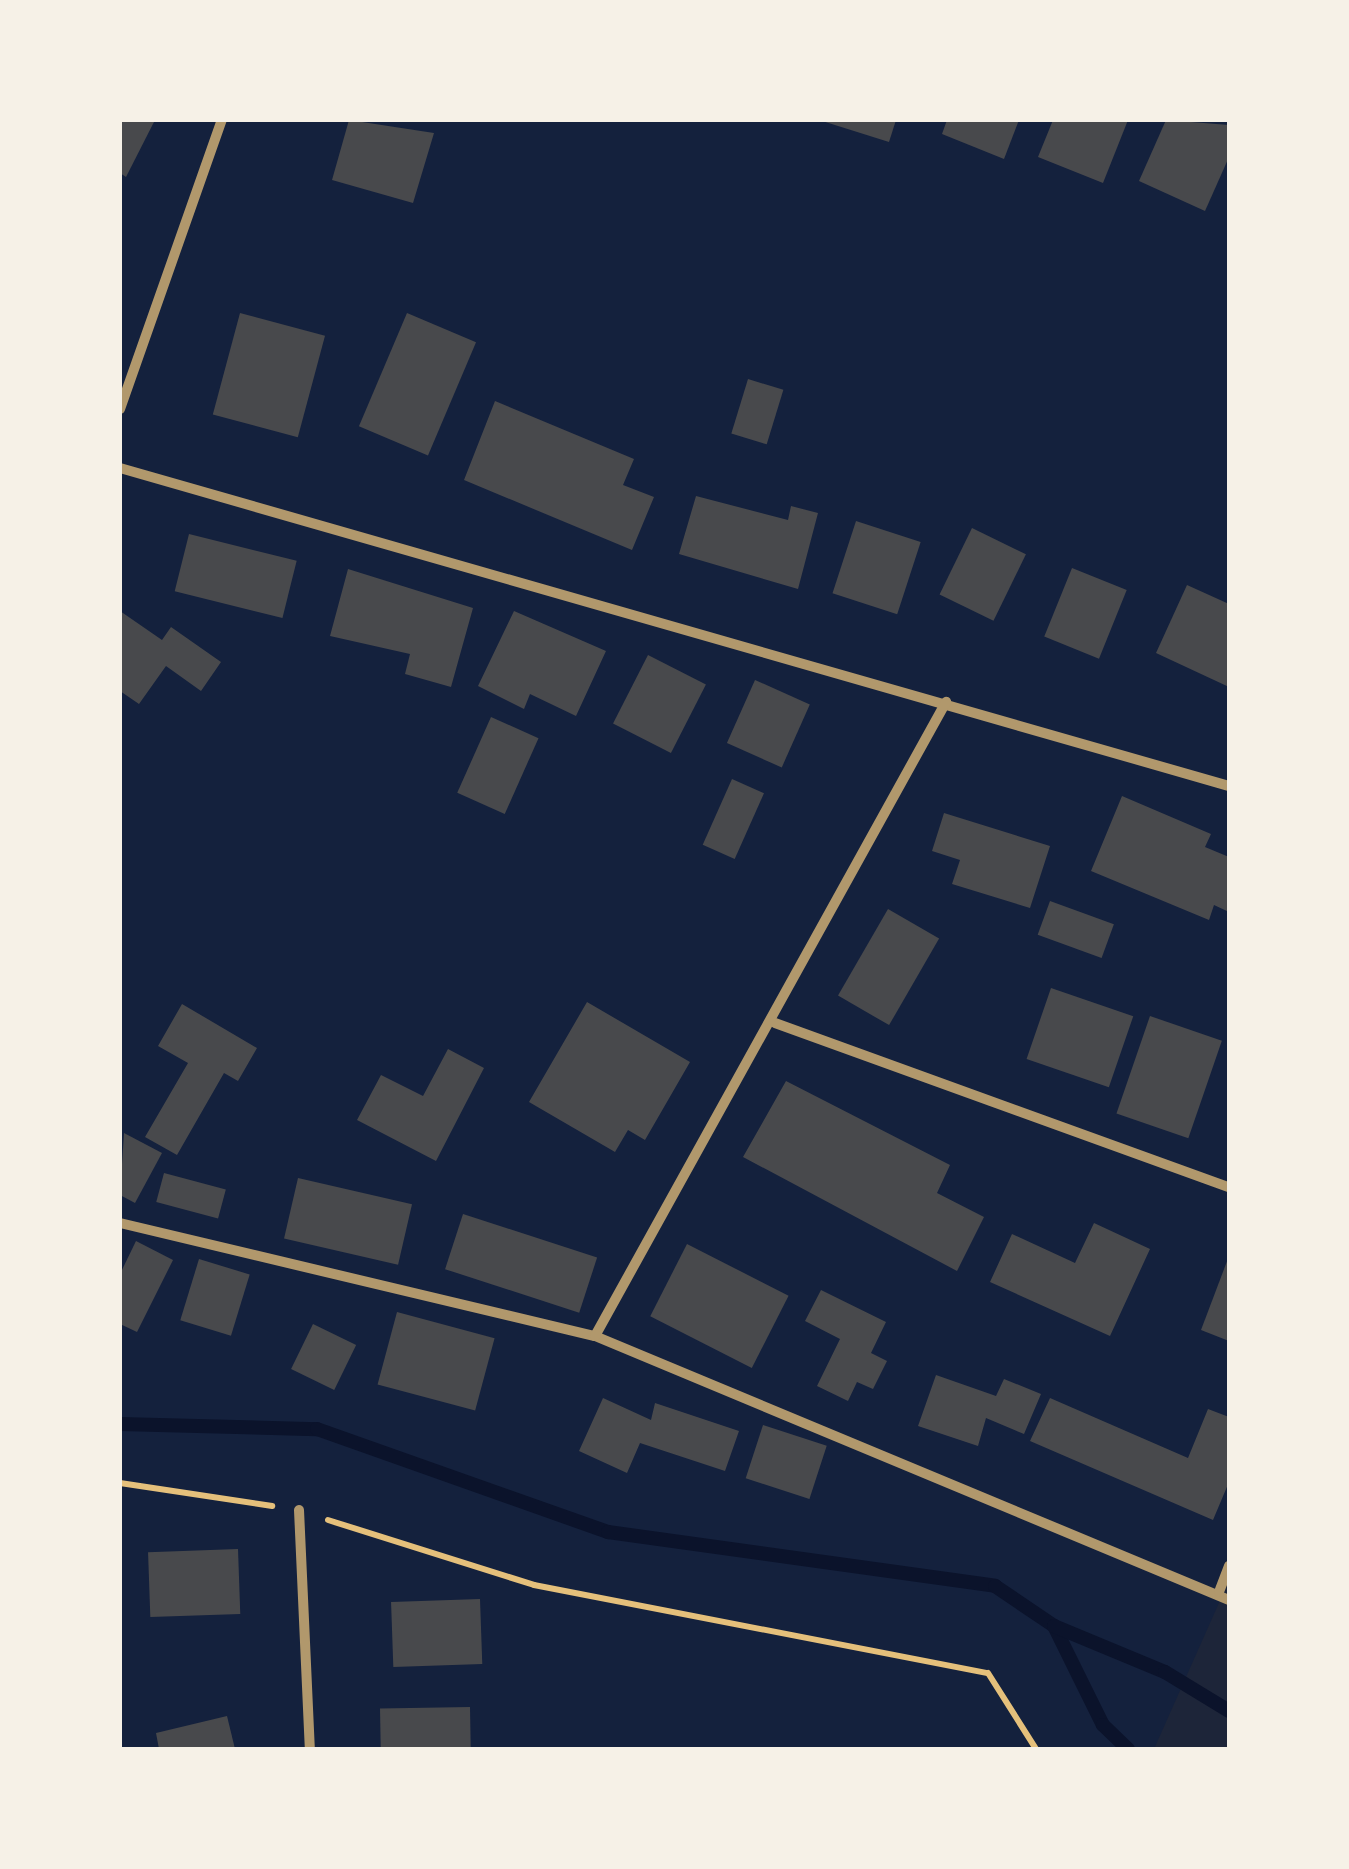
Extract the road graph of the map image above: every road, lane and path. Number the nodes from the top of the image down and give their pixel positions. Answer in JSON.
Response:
{"nodes":[{"id":1,"x":222,"y":120,"type":"edge"},
{"id":2,"x":120,"y":409,"type":"edge"},
{"id":3,"x":120,"y":468,"type":"edge"},
{"id":4,"x":946,"y":702,"type":"junction"},
{"id":5,"x":1229,"y":786,"type":"edge"},
{"id":6,"x":775,"y":1023,"type":"junction"},
{"id":7,"x":1229,"y":1187,"type":"edge"},
{"id":8,"x":120,"y":1223,"type":"edge"},
{"id":9,"x":595,"y":1336,"type":"junction"},
{"id":10,"x":120,"y":1483,"type":"edge"},
{"id":11,"x":299,"y":1510,"type":"junction"},
{"id":12,"x":1229,"y":1566,"type":"edge"},
{"id":13,"x":1218,"y":1592,"type":"junction"},
{"id":14,"x":1229,"y":1600,"type":"edge"},
{"id":15,"x":310,"y":1749,"type":"edge"},
{"id":16,"x":1036,"y":1749,"type":"edge"}],
"edges":[{"from":1,"to":2,"type":"street"},
{"from":3,"to":4,"type":"street"},
{"from":4,"to":5,"type":"street"},
{"from":4,"to":6,"type":"street"},
{"from":6,"to":7,"type":"street"},
{"from":6,"to":9,"type":"street"},
{"from":8,"to":9,"type":"street"},
{"from":9,"to":13,"type":"street"},
{"from":10,"to":11,"type":"path"},
{"from":11,"to":15,"type":"street"},
{"from":11,"to":16,"type":"path"},
{"from":12,"to":13,"type":"street"},
{"from":13,"to":14,"type":"street"}]}
